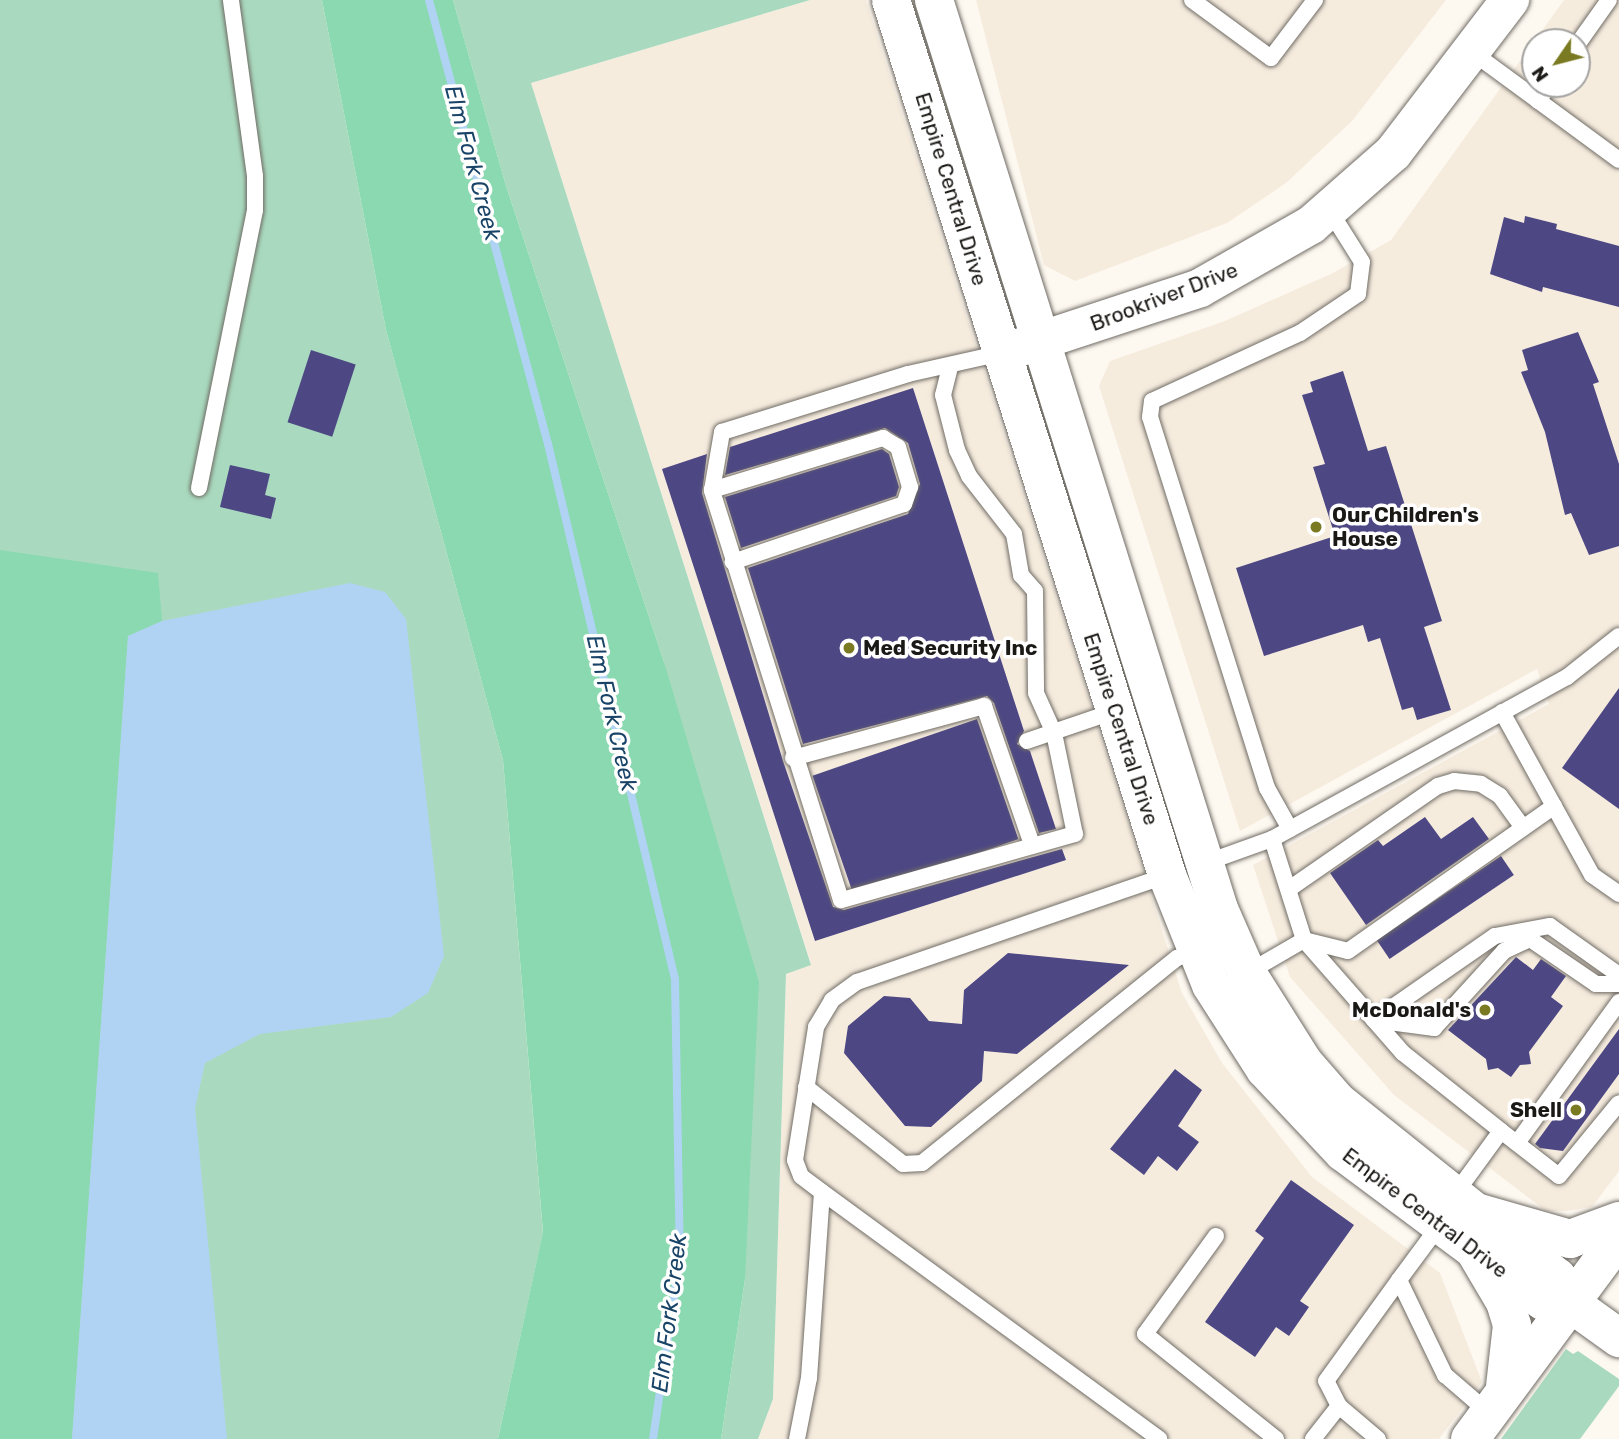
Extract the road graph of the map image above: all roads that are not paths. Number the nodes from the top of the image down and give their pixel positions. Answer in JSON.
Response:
{"nodes":[{"id":1,"x":231,"y":0,"type":"edge"},
{"id":2,"x":891,"y":0,"type":"edge"},
{"id":3,"x":934,"y":0,"type":"edge"},
{"id":4,"x":1192,"y":0,"type":"edge"},
{"id":5,"x":1315,"y":0,"type":"edge"},
{"id":6,"x":1510,"y":0,"type":"edge"},
{"id":7,"x":1609,"y":0,"type":"edge"},
{"id":8,"x":1589,"y":28,"type":"edge"},
{"id":9,"x":1472,"y":52,"type":"junction"},
{"id":10,"x":1540,"y":98,"type":"edge"},
{"id":11,"x":1538,"y":101,"type":"junction"},
{"id":12,"x":1619,"y":160,"type":"edge"},
{"id":13,"x":1330,"y":211,"type":"junction"},
{"id":14,"x":1041,"y":342,"type":"junction"},
{"id":15,"x":1002,"y":353,"type":"junction"},
{"id":16,"x":950,"y":367,"type":"junction"},
{"id":17,"x":199,"y":488,"type":"dead end"},
{"id":18,"x":712,"y":490,"type":"junction"},
{"id":19,"x":733,"y":562,"type":"junction"},
{"id":20,"x":1619,"y":636,"type":"edge"},
{"id":21,"x":1115,"y":711,"type":"junction"},
{"id":22,"x":1502,"y":712,"type":"junction"},
{"id":23,"x":1054,"y":733,"type":"junction"},
{"id":24,"x":1027,"y":741,"type":"dead end"},
{"id":25,"x":793,"y":758,"type":"junction"},
{"id":26,"x":1554,"y":806,"type":"junction"},
{"id":27,"x":1523,"y":828,"type":"junction"},
{"id":28,"x":1290,"y":830,"type":"junction"},
{"id":29,"x":1272,"y":839,"type":"junction"},
{"id":30,"x":1032,"y":845,"type":"junction"},
{"id":31,"x":1205,"y":863,"type":"junction"},
{"id":32,"x":1167,"y":875,"type":"junction"},
{"id":33,"x":1289,"y":888,"type":"junction"},
{"id":34,"x":1619,"y":894,"type":"edge"},
{"id":35,"x":1304,"y":940,"type":"junction"},
{"id":36,"x":1194,"y":951,"type":"junction"},
{"id":37,"x":1247,"y":973,"type":"junction"},
{"id":38,"x":1619,"y":975,"type":"edge"},
{"id":39,"x":1619,"y":984,"type":"edge"},
{"id":40,"x":1619,"y":1002,"type":"edge"},
{"id":41,"x":1374,"y":1020,"type":"junction"},
{"id":42,"x":806,"y":1087,"type":"junction"},
{"id":43,"x":1619,"y":1103,"type":"edge"},
{"id":44,"x":1501,"y":1131,"type":"junction"},
{"id":45,"x":1517,"y":1143,"type":"junction"},
{"id":46,"x":822,"y":1192,"type":"junction"},
{"id":47,"x":1456,"y":1211,"type":"junction"},
{"id":48,"x":1619,"y":1221,"type":"edge"},
{"id":49,"x":1216,"y":1236,"type":"dead end"},
{"id":50,"x":1619,"y":1238,"type":"edge"},
{"id":51,"x":1475,"y":1251,"type":"junction"},
{"id":52,"x":1399,"y":1280,"type":"junction"},
{"id":53,"x":1573,"y":1305,"type":"junction"},
{"id":54,"x":1619,"y":1338,"type":"edge"},
{"id":55,"x":1339,"y":1406,"type":"junction"},
{"id":56,"x":1482,"y":1410,"type":"edge"},
{"id":57,"x":797,"y":1439,"type":"edge"},
{"id":58,"x":1159,"y":1439,"type":"edge"},
{"id":59,"x":1276,"y":1439,"type":"edge"},
{"id":60,"x":1313,"y":1439,"type":"edge"},
{"id":61,"x":1378,"y":1439,"type":"edge"}],
"edges":[{"from":1,"to":17,"type":"lane"},
{"from":2,"to":15,"type":"street","name":"Empire Central Drive"},
{"from":3,"to":14,"type":"street","name":"Empire Central Drive"},
{"from":4,"to":5,"type":"lane"},
{"from":6,"to":9,"type":"street","name":"Brookriver Drive"},
{"from":7,"to":8,"type":"lane"},
{"from":9,"to":11,"type":"lane"},
{"from":9,"to":13,"type":"street","name":"Brookriver Drive"},
{"from":10,"to":11,"type":"lane"},
{"from":11,"to":12,"type":"lane"},
{"from":13,"to":14,"type":"street","name":"Brookriver Drive"},
{"from":13,"to":28,"type":"lane"},
{"from":14,"to":15,"type":"street","name":"Brookriver Drive"},
{"from":14,"to":31,"type":"street","name":"Empire Central Drive"},
{"from":15,"to":16,"type":"lane"},
{"from":15,"to":21,"type":"street","name":"Empire Central Drive"},
{"from":16,"to":18,"type":"lane"},
{"from":16,"to":23,"type":"lane"},
{"from":18,"to":19,"type":"lane"},
{"from":18,"to":19,"type":"lane"},
{"from":19,"to":25,"type":"lane"},
{"from":20,"to":22,"type":"lane"},
{"from":21,"to":23,"type":"lane"},
{"from":21,"to":32,"type":"street","name":"Empire Central Drive"},
{"from":22,"to":26,"type":"lane"},
{"from":22,"to":28,"type":"lane"},
{"from":23,"to":24,"type":"lane"},
{"from":23,"to":30,"type":"lane"},
{"from":25,"to":30,"type":"lane"},
{"from":25,"to":30,"type":"lane"},
{"from":26,"to":27,"type":"lane"},
{"from":26,"to":34,"type":"lane"},
{"from":27,"to":33,"type":"lane"},
{"from":27,"to":35,"type":"lane"},
{"from":28,"to":29,"type":"lane"},
{"from":29,"to":31,"type":"lane"},
{"from":29,"to":33,"type":"lane"},
{"from":31,"to":32,"type":"street"},
{"from":31,"to":37,"type":"street","name":"Empire Central Drive"},
{"from":32,"to":36,"type":"street","name":"Empire Central Drive"},
{"from":32,"to":42,"type":"lane"},
{"from":33,"to":35,"type":"lane"},
{"from":35,"to":37,"type":"lane"},
{"from":35,"to":41,"type":"lane"},
{"from":36,"to":42,"type":"lane"},
{"from":36,"to":47,"type":"street","name":"Empire Central Drive"},
{"from":37,"to":47,"type":"street","name":"Empire Central Drive"},
{"from":38,"to":41,"type":"lane"},
{"from":39,"to":41,"type":"lane"},
{"from":40,"to":45,"type":"lane"},
{"from":41,"to":44,"type":"lane"},
{"from":42,"to":46,"type":"lane"},
{"from":43,"to":45,"type":"lane"},
{"from":44,"to":45,"type":"lane"},
{"from":44,"to":47,"type":"lane"},
{"from":46,"to":57,"type":"lane"},
{"from":46,"to":58,"type":"lane"},
{"from":47,"to":48,"type":"street"},
{"from":47,"to":51,"type":"street","name":"Empire Central Drive"},
{"from":47,"to":52,"type":"lane"},
{"from":47,"to":53,"type":"street","name":"Empire Central Drive"},
{"from":49,"to":59,"type":"lane"},
{"from":50,"to":53,"type":"street"},
{"from":51,"to":53,"type":"street","name":"Empire Central Drive"},
{"from":51,"to":56,"type":"street"},
{"from":52,"to":55,"type":"lane"},
{"from":52,"to":56,"type":"lane"},
{"from":53,"to":54,"type":"street","name":"Empire Central Drive"},
{"from":53,"to":56,"type":"street"},
{"from":55,"to":60,"type":"lane"},
{"from":55,"to":61,"type":"lane"}]}
